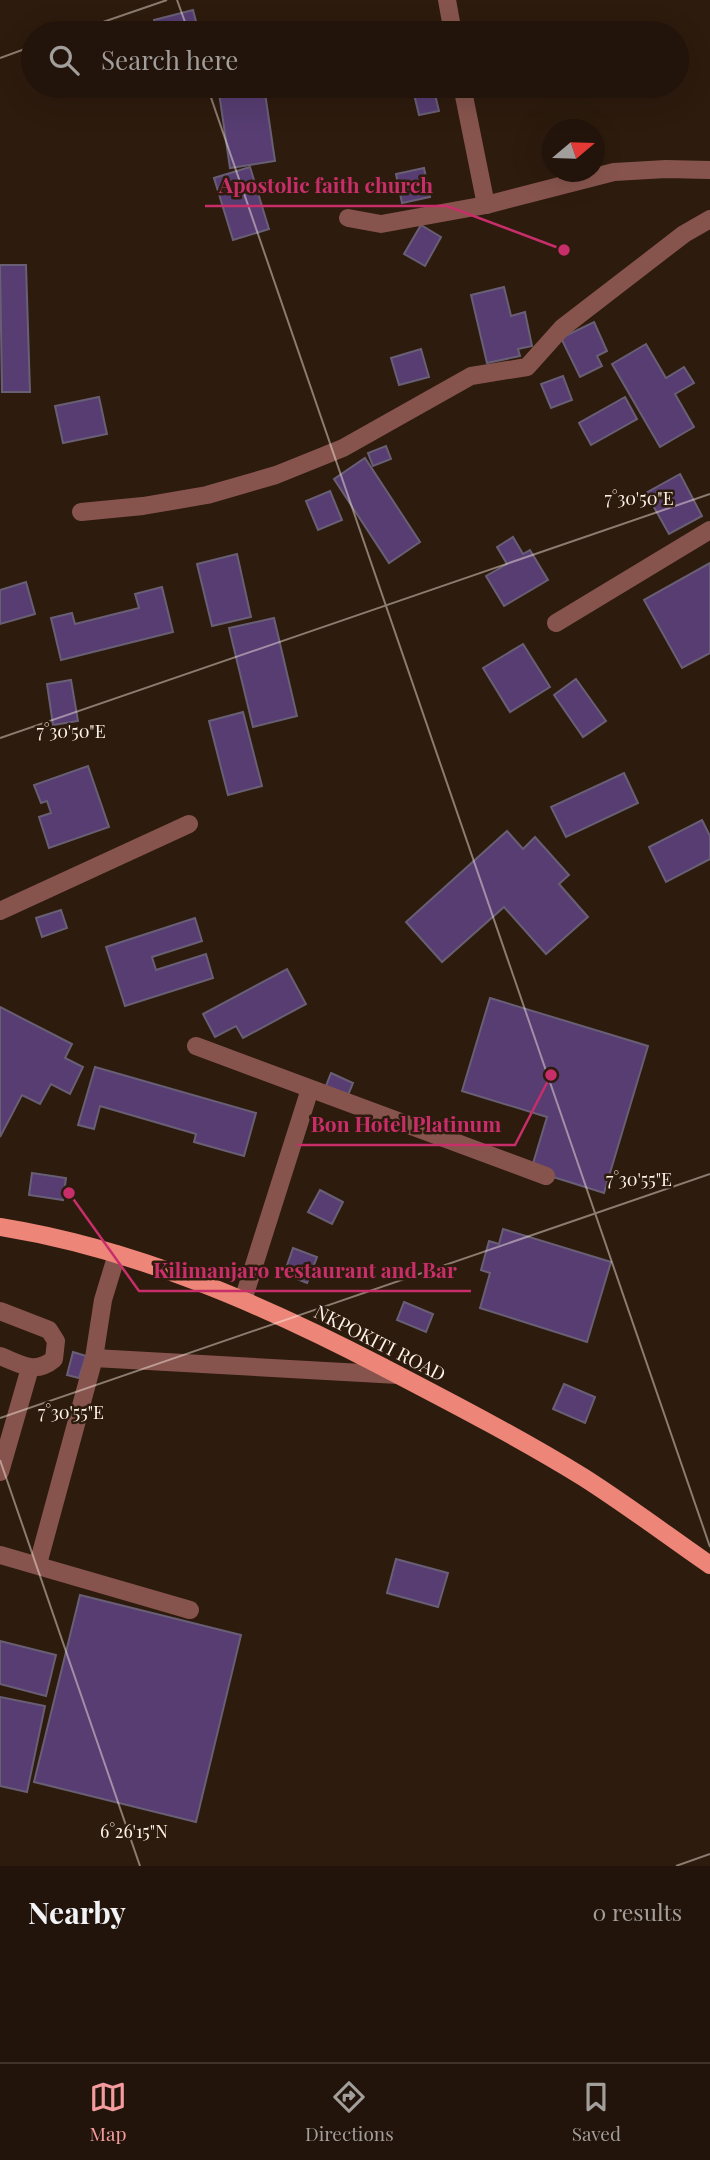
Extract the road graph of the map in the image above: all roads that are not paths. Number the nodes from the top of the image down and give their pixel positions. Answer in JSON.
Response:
{"nodes":[{"id":1,"x":447,"y":0,"type":"edge"},
{"id":2,"x":451,"y":21,"type":"edge"},
{"id":3,"x":464,"y":98,"type":"edge"},
{"id":4,"x":710,"y":170,"type":"edge"},
{"id":5,"x":486,"y":205,"type":"junction"},
{"id":6,"x":348,"y":218,"type":"dead end"},
{"id":7,"x":710,"y":219,"type":"edge"},
{"id":8,"x":80,"y":512,"type":"dead end"},
{"id":9,"x":710,"y":530,"type":"edge"},
{"id":10,"x":555,"y":623,"type":"dead end"},
{"id":11,"x":189,"y":824,"type":"dead end"},
{"id":12,"x":0,"y":911,"type":"edge"},
{"id":13,"x":196,"y":1046,"type":"dead end"},
{"id":14,"x":310,"y":1089,"type":"junction"},
{"id":15,"x":546,"y":1177,"type":"dead end"},
{"id":16,"x":0,"y":1227,"type":"edge"},
{"id":17,"x":117,"y":1254,"type":"junction"},
{"id":18,"x":243,"y":1300,"type":"junction"},
{"id":19,"x":0,"y":1311,"type":"edge"},
{"id":20,"x":0,"y":1356,"type":"edge"},
{"id":21,"x":94,"y":1358,"type":"junction"},
{"id":22,"x":30,"y":1368,"type":"junction"},
{"id":23,"x":398,"y":1375,"type":"junction"},
{"id":24,"x":0,"y":1472,"type":"edge"},
{"id":25,"x":0,"y":1555,"type":"edge"},
{"id":26,"x":708,"y":1560,"type":"edge"},
{"id":27,"x":38,"y":1564,"type":"junction"},
{"id":28,"x":190,"y":1610,"type":"dead end"}],
"edges":[{"from":1,"to":2,"type":"street"},
{"from":3,"to":5,"type":"street"},
{"from":4,"to":5,"type":"street"},
{"from":5,"to":6,"type":"street"},
{"from":7,"to":8,"type":"street"},
{"from":9,"to":10,"type":"street"},
{"from":11,"to":12,"type":"street"},
{"from":13,"to":14,"type":"street"},
{"from":14,"to":15,"type":"street"},
{"from":14,"to":18,"type":"street"},
{"from":16,"to":17,"type":"main road","name":"NKPOKITI ROAD"},
{"from":17,"to":18,"type":"main road","name":"NKPOKITI ROAD"},
{"from":17,"to":21,"type":"street"},
{"from":18,"to":23,"type":"main road","name":"NKPOKITI ROAD"},
{"from":19,"to":22,"type":"street"},
{"from":20,"to":22,"type":"street"},
{"from":21,"to":23,"type":"street"},
{"from":21,"to":27,"type":"street"},
{"from":22,"to":24,"type":"street"},
{"from":23,"to":26,"type":"main road","name":"NKPOKITI ROAD"},
{"from":25,"to":27,"type":"street"},
{"from":27,"to":28,"type":"street"}]}
